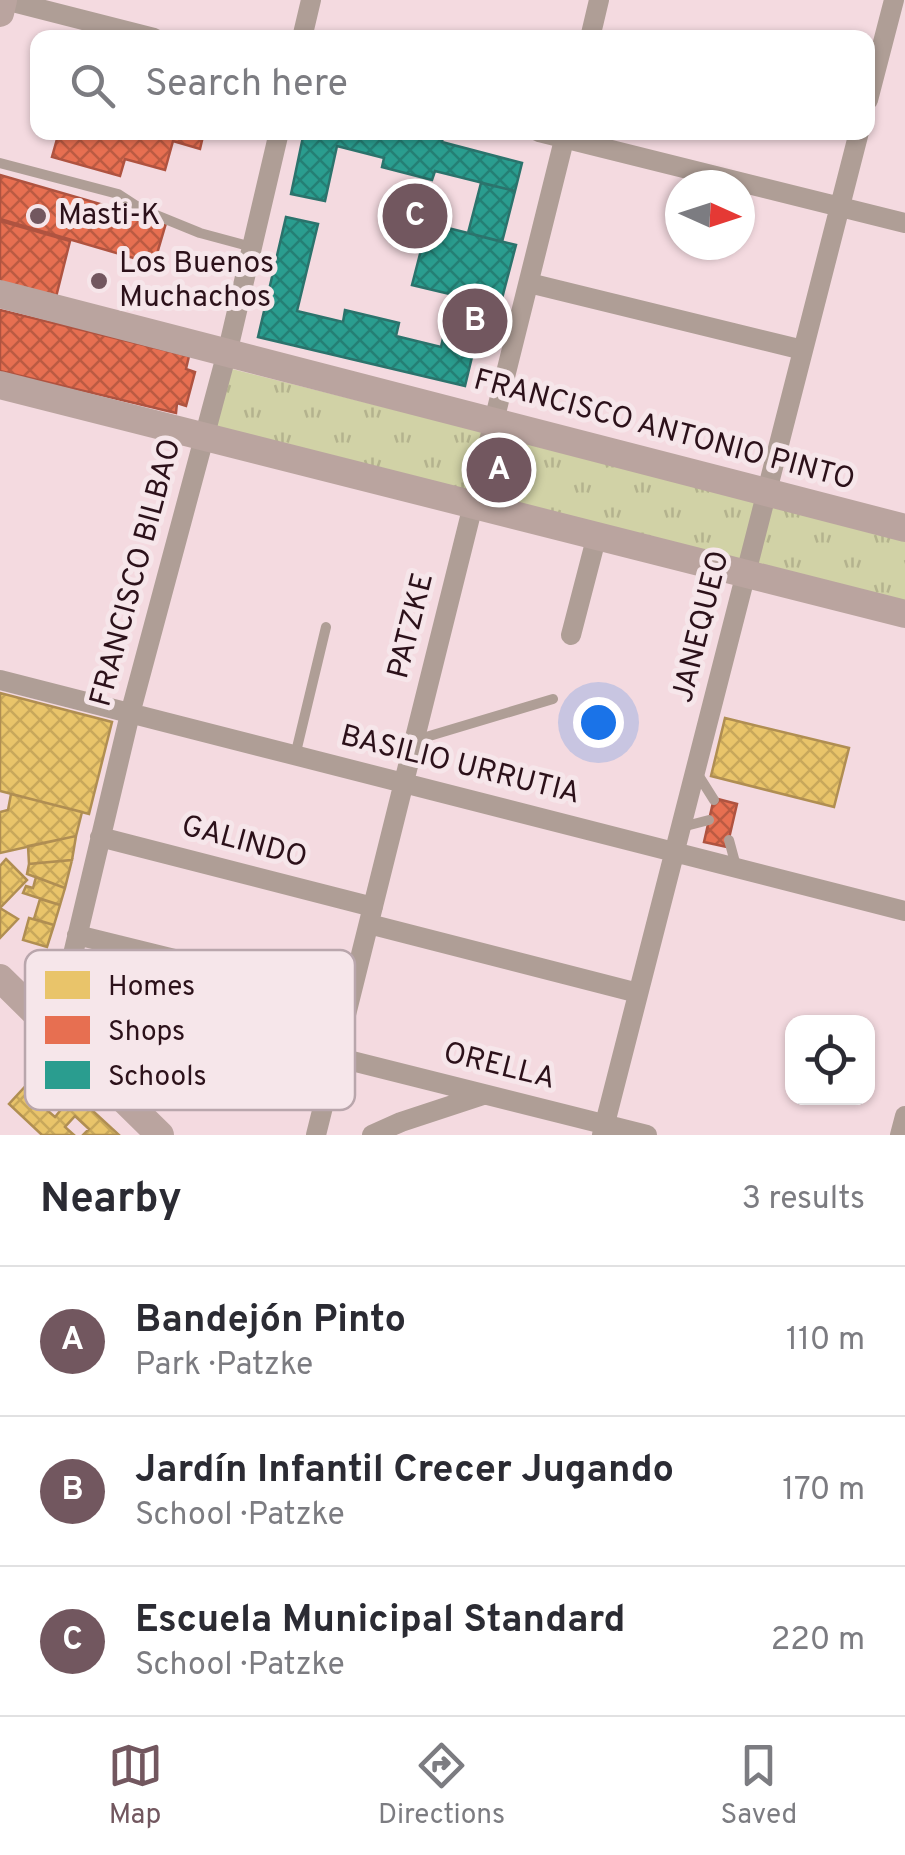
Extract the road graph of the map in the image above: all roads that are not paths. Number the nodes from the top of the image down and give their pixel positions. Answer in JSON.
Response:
{"nodes":[{"id":1,"x":4,"y":0,"type":"edge"},
{"id":2,"x":310,"y":0,"type":"edge"},
{"id":3,"x":599,"y":0,"type":"edge"},
{"id":4,"x":894,"y":0,"type":"edge"},
{"id":5,"x":0,"y":14,"type":"edge"},
{"id":6,"x":122,"y":30,"type":"edge"},
{"id":7,"x":304,"y":30,"type":"edge"},
{"id":8,"x":592,"y":30,"type":"edge"},
{"id":9,"x":875,"y":73,"type":"edge"},
{"id":10,"x":277,"y":140,"type":"edge"},
{"id":11,"x":565,"y":140,"type":"edge"},
{"id":12,"x":581,"y":140,"type":"edge"},
{"id":13,"x":857,"y":140,"type":"edge"},
{"id":14,"x":0,"y":163,"type":"edge"},
{"id":15,"x":840,"y":207,"type":"junction"},
{"id":16,"x":905,"y":223,"type":"edge"},
{"id":17,"x":252,"y":247,"type":"junction"},
{"id":18,"x":529,"y":283,"type":"junction"},
{"id":19,"x":0,"y":294,"type":"edge"},
{"id":20,"x":802,"y":350,"type":"junction"},
{"id":21,"x":227,"y":352,"type":"junction"},
{"id":22,"x":0,"y":385,"type":"edge"},
{"id":23,"x":495,"y":420,"type":"junction"},
{"id":24,"x":204,"y":438,"type":"junction"},
{"id":25,"x":767,"y":492,"type":"junction"},
{"id":26,"x":474,"y":503,"type":"junction"},
{"id":27,"x":905,"y":528,"type":"edge"},
{"id":28,"x":597,"y":535,"type":"junction"},
{"id":29,"x":746,"y":572,"type":"junction"},
{"id":30,"x":905,"y":614,"type":"edge"},
{"id":31,"x":326,"y":627,"type":"dead end"},
{"id":32,"x":572,"y":635,"type":"dead end"},
{"id":33,"x":0,"y":680,"type":"edge"},
{"id":34,"x":553,"y":699,"type":"dead end"},
{"id":35,"x":130,"y":714,"type":"junction"},
{"id":36,"x":415,"y":740,"type":"junction"},
{"id":37,"x":295,"y":756,"type":"junction"},
{"id":38,"x":696,"y":772,"type":"junction"},
{"id":39,"x":404,"y":783,"type":"junction"},
{"id":40,"x":714,"y":800,"type":"dead end"},
{"id":41,"x":709,"y":820,"type":"dead end"},
{"id":42,"x":682,"y":827,"type":"junction"},
{"id":43,"x":100,"y":836,"type":"junction"},
{"id":44,"x":729,"y":840,"type":"dead end"},
{"id":45,"x":676,"y":852,"type":"junction"},
{"id":46,"x":736,"y":867,"type":"junction"},
{"id":47,"x":905,"y":911,"type":"edge"},
{"id":48,"x":371,"y":916,"type":"junction"},
{"id":49,"x":77,"y":935,"type":"junction"},
{"id":50,"x":73,"y":950,"type":"edge"},
{"id":51,"x":138,"y":950,"type":"edge"},
{"id":52,"x":0,"y":978,"type":"edge"},
{"id":53,"x":355,"y":979,"type":"edge"},
{"id":54,"x":638,"y":993,"type":"junction"},
{"id":55,"x":25,"y":1002,"type":"edge"},
{"id":56,"x":355,"y":1062,"type":"edge"},
{"id":57,"x":484,"y":1094,"type":"junction"},
{"id":58,"x":135,"y":1110,"type":"edge"},
{"id":59,"x":322,"y":1110,"type":"edge"},
{"id":60,"x":905,"y":1116,"type":"edge"},
{"id":61,"x":604,"y":1130,"type":"edge"},
{"id":62,"x":160,"y":1135,"type":"edge"},
{"id":63,"x":316,"y":1135,"type":"edge"},
{"id":64,"x":372,"y":1135,"type":"edge"},
{"id":65,"x":647,"y":1135,"type":"edge"},
{"id":66,"x":900,"y":1135,"type":"edge"}],
"edges":[{"from":1,"to":5,"type":"main road"},
{"from":1,"to":6,"type":"street"},
{"from":2,"to":7,"type":"street"},
{"from":3,"to":8,"type":"street"},
{"from":4,"to":9,"type":"street"},
{"from":10,"to":17,"type":"street","name":"FRANCISCO BILBAO"},
{"from":11,"to":18,"type":"street","name":"PATZKE"},
{"from":12,"to":15,"type":"street"},
{"from":13,"to":15,"type":"street","name":"JANEQUEO"},
{"from":14,"to":17,"type":"lane"},
{"from":15,"to":16,"type":"street"},
{"from":15,"to":20,"type":"street","name":"JANEQUEO"},
{"from":17,"to":21,"type":"street","name":"FRANCISCO BILBAO"},
{"from":18,"to":20,"type":"street"},
{"from":18,"to":23,"type":"street","name":"PATZKE"},
{"from":19,"to":21,"type":"main road","name":"FRANCISCO ANTONIO PINTO"},
{"from":20,"to":25,"type":"street","name":"JANEQUEO"},
{"from":21,"to":23,"type":"main road","name":"FRANCISCO ANTONIO PINTO"},
{"from":21,"to":24,"type":"street","name":"FRANCISCO BILBAO"},
{"from":22,"to":24,"type":"main road"},
{"from":23,"to":25,"type":"main road","name":"FRANCISCO ANTONIO PINTO"},
{"from":23,"to":26,"type":"street","name":"PATZKE"},
{"from":24,"to":26,"type":"main road"},
{"from":24,"to":35,"type":"street","name":"FRANCISCO BILBAO"},
{"from":25,"to":27,"type":"main road","name":"FRANCISCO ANTONIO PINTO"},
{"from":25,"to":29,"type":"street","name":"JANEQUEO"},
{"from":26,"to":28,"type":"main road"},
{"from":26,"to":36,"type":"street","name":"PATZKE"},
{"from":28,"to":29,"type":"main road"},
{"from":28,"to":32,"type":"street"},
{"from":29,"to":30,"type":"main road"},
{"from":29,"to":38,"type":"street","name":"JANEQUEO"},
{"from":31,"to":37,"type":"lane"},
{"from":33,"to":35,"type":"street","name":"BASILIO URRUTIA"},
{"from":34,"to":36,"type":"lane"},
{"from":35,"to":37,"type":"street","name":"BASILIO URRUTIA"},
{"from":35,"to":43,"type":"street","name":"FRANCISCO BILBAO"},
{"from":36,"to":39,"type":"street","name":"PATZKE"},
{"from":37,"to":39,"type":"street","name":"BASILIO URRUTIA"},
{"from":38,"to":40,"type":"lane"},
{"from":38,"to":42,"type":"street","name":"JANEQUEO"},
{"from":39,"to":45,"type":"street","name":"BASILIO URRUTIA"},
{"from":39,"to":48,"type":"street","name":"PATZKE"},
{"from":41,"to":42,"type":"lane"},
{"from":42,"to":45,"type":"street","name":"JANEQUEO"},
{"from":43,"to":48,"type":"street","name":"GALINDO"},
{"from":43,"to":49,"type":"street","name":"FRANCISCO BILBAO"},
{"from":44,"to":46,"type":"lane"},
{"from":45,"to":46,"type":"street","name":"BASILIO URRUTIA"},
{"from":45,"to":54,"type":"street","name":"JANEQUEO"},
{"from":46,"to":47,"type":"street","name":"BASILIO URRUTIA"},
{"from":48,"to":53,"type":"street","name":"PATZKE"},
{"from":48,"to":54,"type":"street","name":"GALINDO"},
{"from":49,"to":50,"type":"street","name":"FRANCISCO BILBAO"},
{"from":49,"to":51,"type":"street"},
{"from":52,"to":55,"type":"main road"},
{"from":54,"to":61,"type":"street","name":"JANEQUEO"},
{"from":56,"to":57,"type":"street","name":"ORELLA"},
{"from":57,"to":61,"type":"street","name":"ORELLA"},
{"from":57,"to":64,"type":"street"},
{"from":58,"to":62,"type":"main road"},
{"from":59,"to":63,"type":"street","name":"PATZKE"},
{"from":60,"to":66,"type":"street"},
{"from":61,"to":65,"type":"street","name":"ORELLA"}]}
